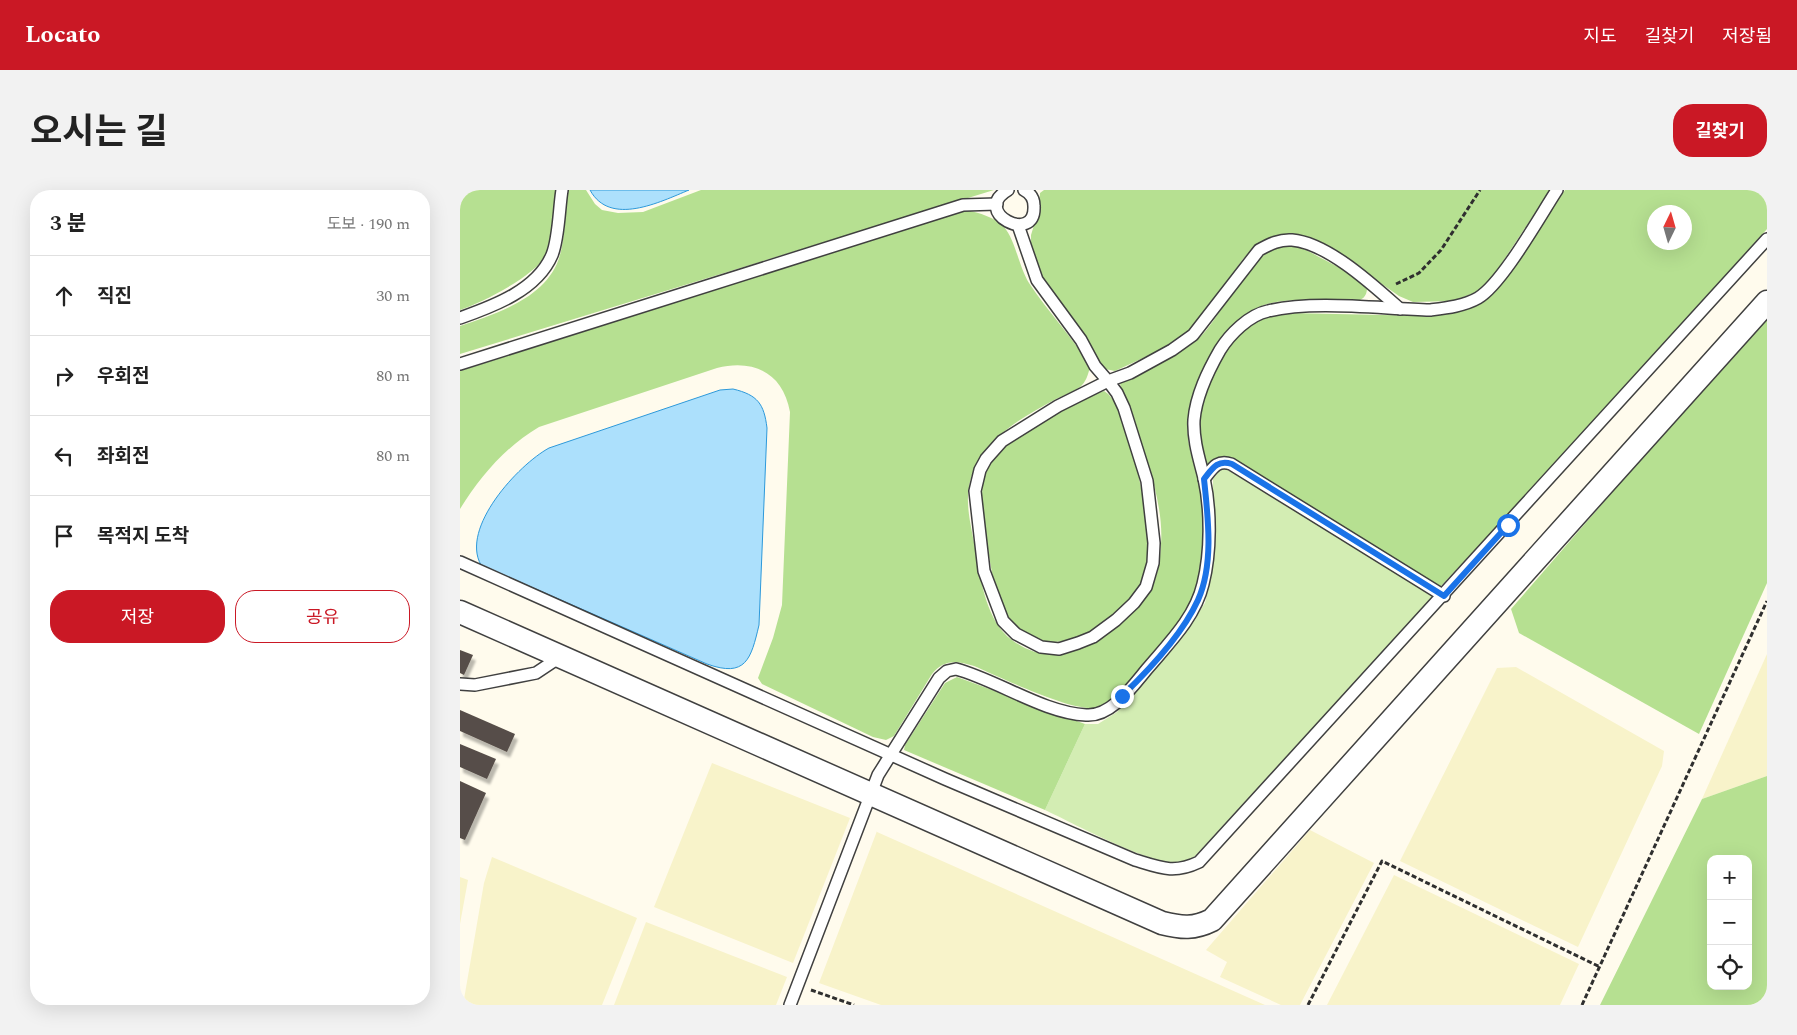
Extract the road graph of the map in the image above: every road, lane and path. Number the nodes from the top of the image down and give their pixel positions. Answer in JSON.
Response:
{"nodes":[{"id":1,"x":562,"y":190,"type":"edge"},
{"id":2,"x":1008,"y":190,"type":"edge"},
{"id":3,"x":1480,"y":190,"type":"edge"},
{"id":4,"x":1557,"y":190,"type":"edge"},
{"id":5,"x":1028,"y":191,"type":"edge"},
{"id":6,"x":997,"y":204,"type":"junction"},
{"id":7,"x":1018,"y":225,"type":"junction"},
{"id":8,"x":1767,"y":239,"type":"edge"},
{"id":9,"x":1380,"y":291,"type":"junction"},
{"id":10,"x":1767,"y":302,"type":"edge"},
{"id":11,"x":1369,"y":307,"type":"junction"},
{"id":12,"x":1400,"y":309,"type":"junction"},
{"id":13,"x":460,"y":318,"type":"edge"},
{"id":14,"x":460,"y":364,"type":"edge"},
{"id":15,"x":1108,"y":381,"type":"junction"},
{"id":16,"x":1204,"y":479,"type":"junction"},
{"id":17,"x":460,"y":562,"type":"edge"},
{"id":18,"x":1444,"y":596,"type":"junction"},
{"id":19,"x":1767,"y":601,"type":"edge"},
{"id":20,"x":460,"y":612,"type":"edge"},
{"id":21,"x":560,"y":656,"type":"junction"},
{"id":22,"x":460,"y":684,"type":"edge"},
{"id":23,"x":890,"y":755,"type":"junction"},
{"id":24,"x":870,"y":795,"type":"junction"},
{"id":25,"x":1600,"y":967,"type":"junction"},
{"id":26,"x":796,"y":985,"type":"junction"},
{"id":27,"x":790,"y":1005,"type":"edge"},
{"id":28,"x":854,"y":1005,"type":"edge"},
{"id":29,"x":1308,"y":1005,"type":"edge"},
{"id":30,"x":1582,"y":1005,"type":"edge"}],
"edges":[{"from":1,"to":13,"type":"lane"},
{"from":2,"to":6,"type":"lane"},
{"from":3,"to":9,"type":"path"},
{"from":4,"to":12,"type":"lane"},
{"from":5,"to":7,"type":"lane"},
{"from":6,"to":7,"type":"lane"},
{"from":6,"to":14,"type":"lane"},
{"from":7,"to":15,"type":"lane"},
{"from":8,"to":18,"type":"lane"},
{"from":9,"to":11,"type":"lane"},
{"from":9,"to":12,"type":"lane"},
{"from":9,"to":15,"type":"lane"},
{"from":10,"to":24,"type":"street"},
{"from":11,"to":12,"type":"lane"},
{"from":11,"to":16,"type":"lane"},
{"from":15,"to":15,"type":"lane"},
{"from":16,"to":18,"type":"lane"},
{"from":16,"to":23,"type":"lane"},
{"from":17,"to":23,"type":"lane"},
{"from":18,"to":23,"type":"lane"},
{"from":19,"to":25,"type":"path"},
{"from":20,"to":21,"type":"street"},
{"from":21,"to":22,"type":"lane"},
{"from":21,"to":24,"type":"street"},
{"from":23,"to":24,"type":"lane"},
{"from":24,"to":26,"type":"lane"},
{"from":25,"to":29,"type":"path"},
{"from":25,"to":30,"type":"path"},
{"from":26,"to":27,"type":"lane"},
{"from":26,"to":28,"type":"path"}]}
